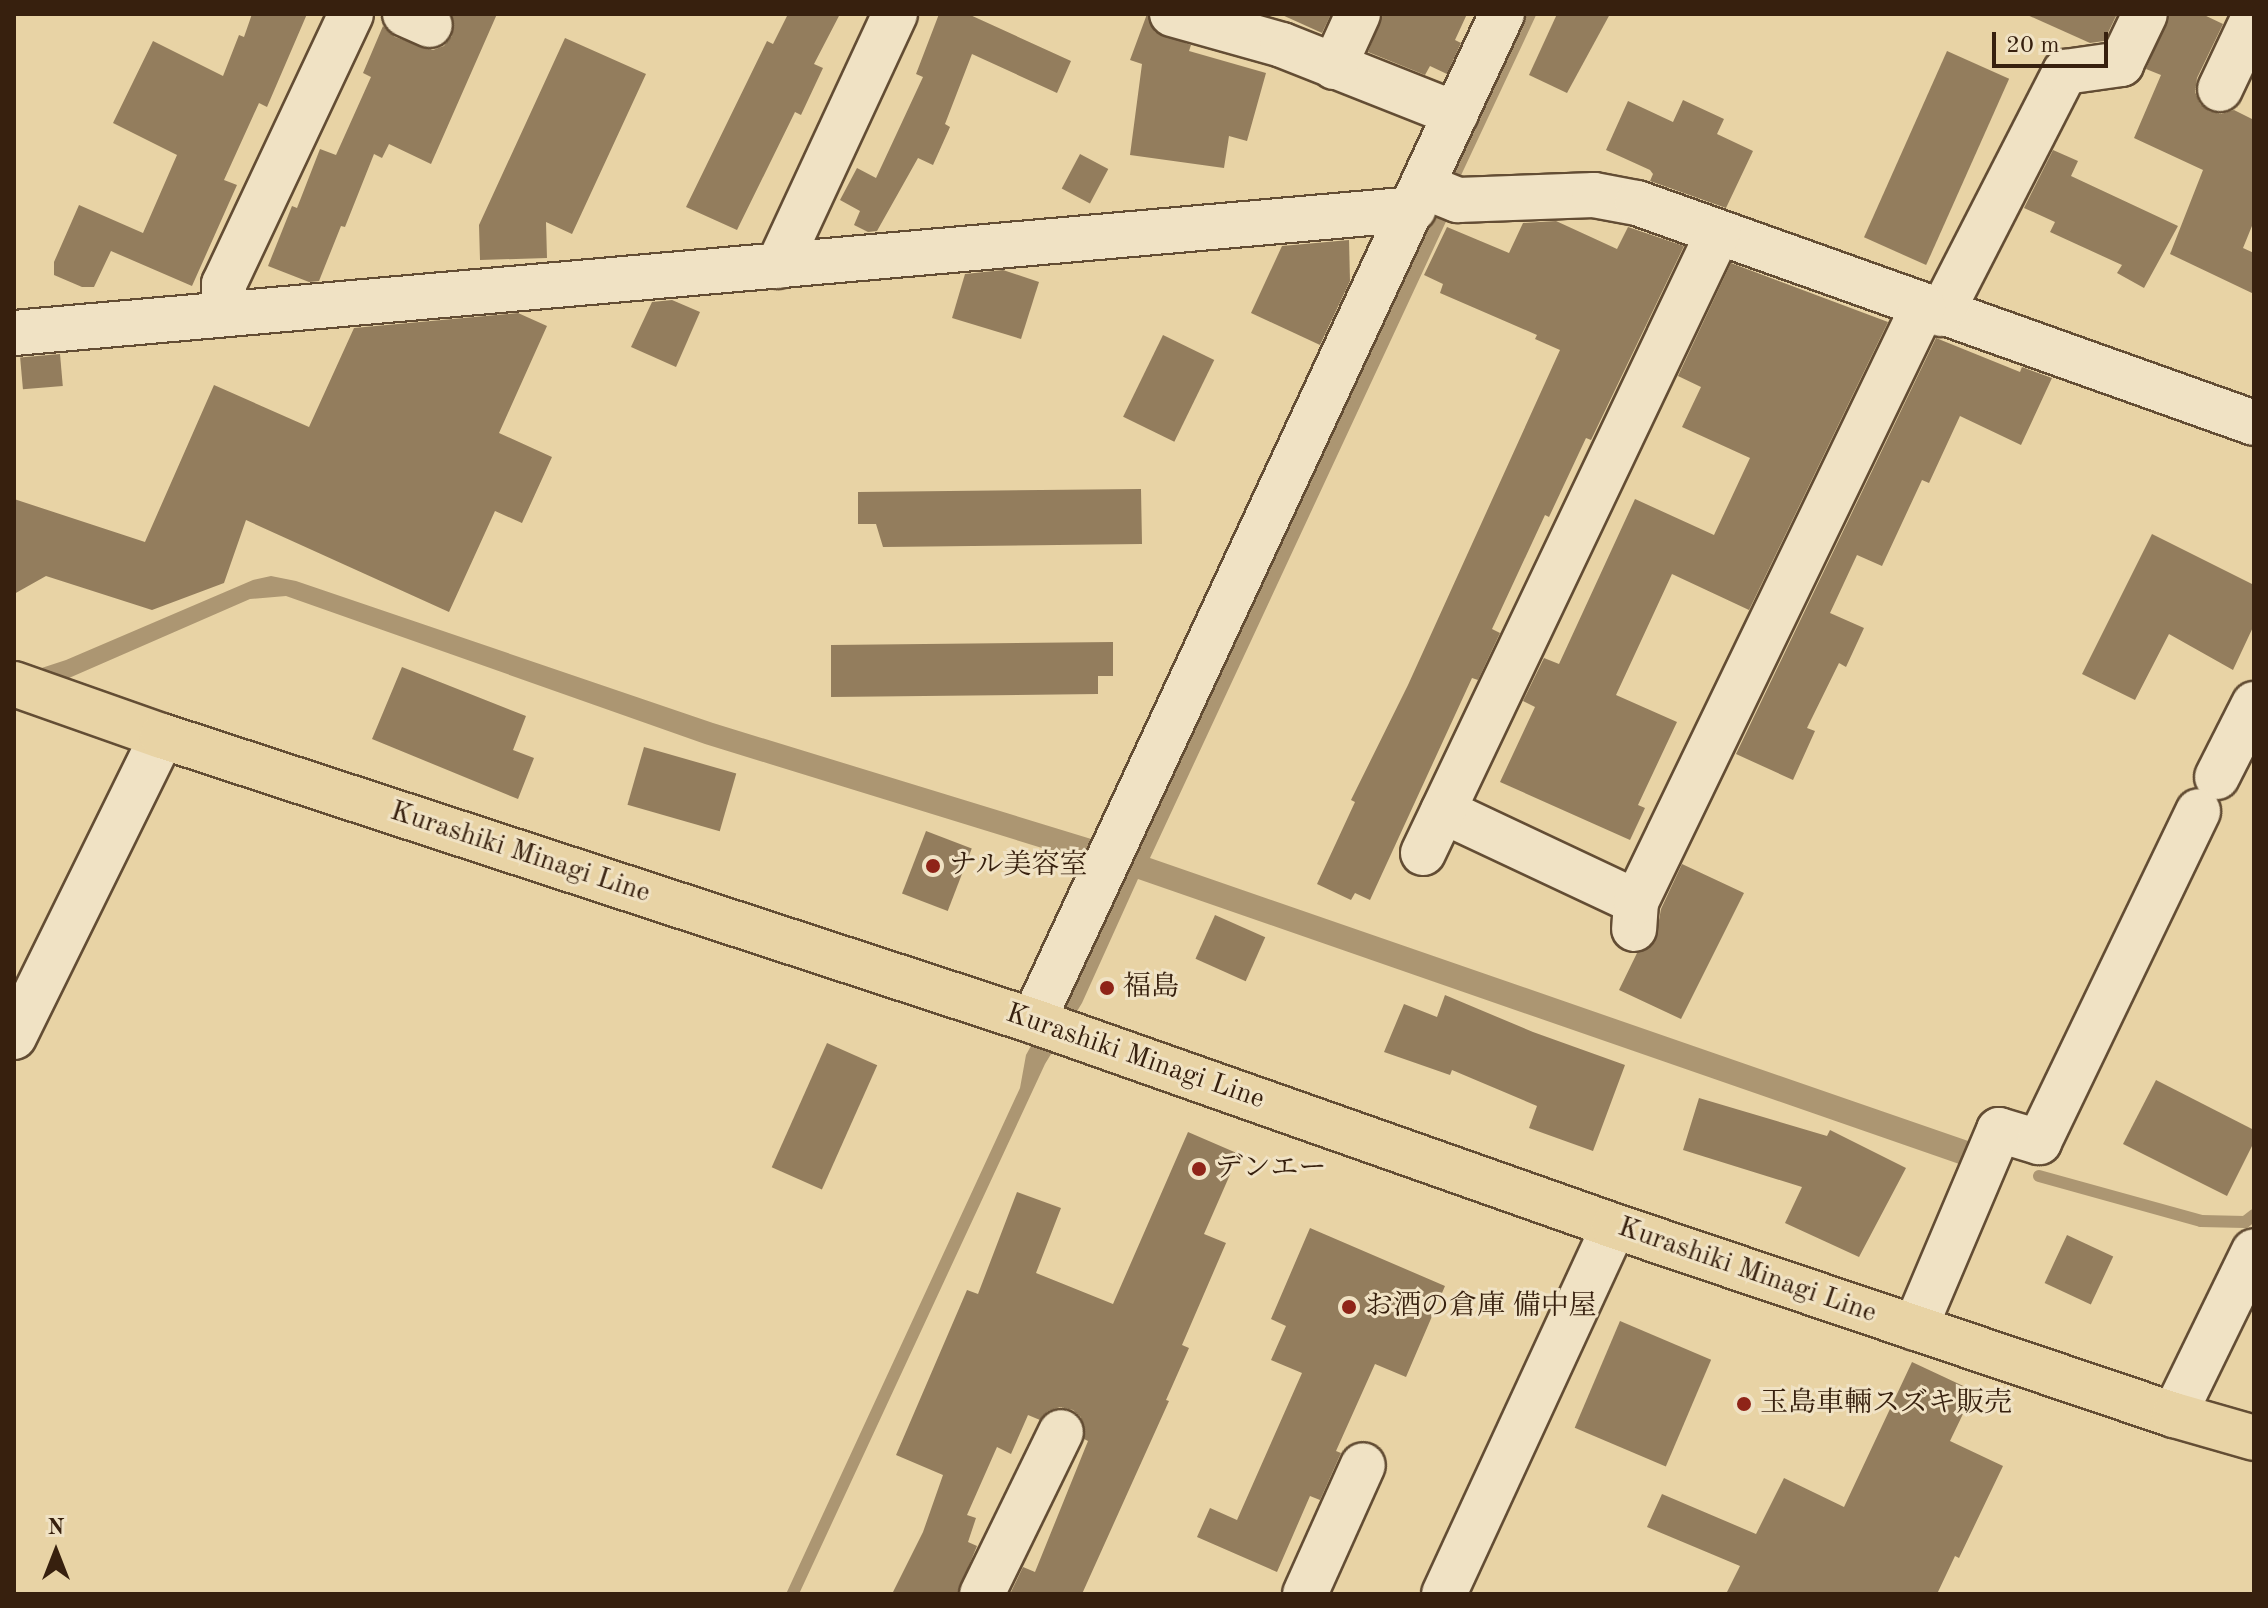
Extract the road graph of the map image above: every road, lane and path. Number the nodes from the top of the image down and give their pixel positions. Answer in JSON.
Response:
{"nodes":[{"id":1,"x":351,"y":14,"type":"edge"},
{"id":2,"x":895,"y":14,"type":"edge"},
{"id":3,"x":1172,"y":14,"type":"edge"},
{"id":4,"x":1358,"y":14,"type":"edge"},
{"id":5,"x":1502,"y":14,"type":"edge"},
{"id":6,"x":2145,"y":14,"type":"edge"},
{"id":7,"x":2254,"y":17,"type":"edge"},
{"id":8,"x":1334,"y":67,"type":"junction"},
{"id":9,"x":2220,"y":89,"type":"dead end"},
{"id":10,"x":1456,"y":114,"type":"junction"},
{"id":11,"x":1432,"y":196,"type":"junction"},
{"id":12,"x":1718,"y":233,"type":"junction"},
{"id":13,"x":778,"y":266,"type":"junction"},
{"id":14,"x":1932,"y":310,"type":"junction"},
{"id":15,"x":224,"y":314,"type":"junction"},
{"id":16,"x":14,"y":333,"type":"edge"},
{"id":17,"x":2254,"y":423,"type":"edge"},
{"id":18,"x":34,"y":691,"type":"edge"},
{"id":19,"x":2254,"y":704,"type":"edge"},
{"id":20,"x":162,"y":736,"type":"junction"},
{"id":21,"x":1443,"y":811,"type":"junction"},
{"id":22,"x":1423,"y":853,"type":"dead end"},
{"id":23,"x":1033,"y":1021,"type":"junction"},
{"id":24,"x":14,"y":1037,"type":"edge"},
{"id":25,"x":1614,"y":1226,"type":"junction"},
{"id":26,"x":2254,"y":1251,"type":"edge"},
{"id":27,"x":1915,"y":1328,"type":"junction"},
{"id":28,"x":2174,"y":1415,"type":"junction"},
{"id":29,"x":1061,"y":1432,"type":"dead end"},
{"id":30,"x":2254,"y":1438,"type":"edge"},
{"id":31,"x":1363,"y":1465,"type":"dead end"},
{"id":32,"x":982,"y":1594,"type":"edge"},
{"id":33,"x":1305,"y":1594,"type":"edge"},
{"id":34,"x":1444,"y":1594,"type":"edge"}],
"edges":[{"from":1,"to":15,"type":"street"},
{"from":2,"to":13,"type":"street"},
{"from":3,"to":8,"type":"street"},
{"from":4,"to":8,"type":"street"},
{"from":5,"to":10,"type":"street"},
{"from":6,"to":14,"type":"street"},
{"from":7,"to":9,"type":"street"},
{"from":8,"to":10,"type":"street"},
{"from":10,"to":11,"type":"street"},
{"from":11,"to":12,"type":"street"},
{"from":11,"to":13,"type":"street"},
{"from":11,"to":23,"type":"street"},
{"from":12,"to":14,"type":"street"},
{"from":12,"to":21,"type":"street"},
{"from":13,"to":15,"type":"street"},
{"from":14,"to":17,"type":"street"},
{"from":14,"to":21,"type":"street"},
{"from":15,"to":16,"type":"street"},
{"from":18,"to":20,"type":"main road","name":"Kurashiki Minagi Line"},
{"from":19,"to":27,"type":"street"},
{"from":20,"to":23,"type":"main road","name":"Kurashiki Minagi Line"},
{"from":20,"to":24,"type":"street"},
{"from":21,"to":22,"type":"street"},
{"from":23,"to":25,"type":"main road","name":"Kurashiki Minagi Line"},
{"from":25,"to":27,"type":"main road","name":"Kurashiki Minagi Line"},
{"from":25,"to":34,"type":"street"},
{"from":26,"to":28,"type":"street"},
{"from":27,"to":28,"type":"main road","name":"Kurashiki Minagi Line"},
{"from":28,"to":30,"type":"main road","name":"Kurashiki Minagi Line"},
{"from":29,"to":32,"type":"street"},
{"from":31,"to":33,"type":"street"}]}
